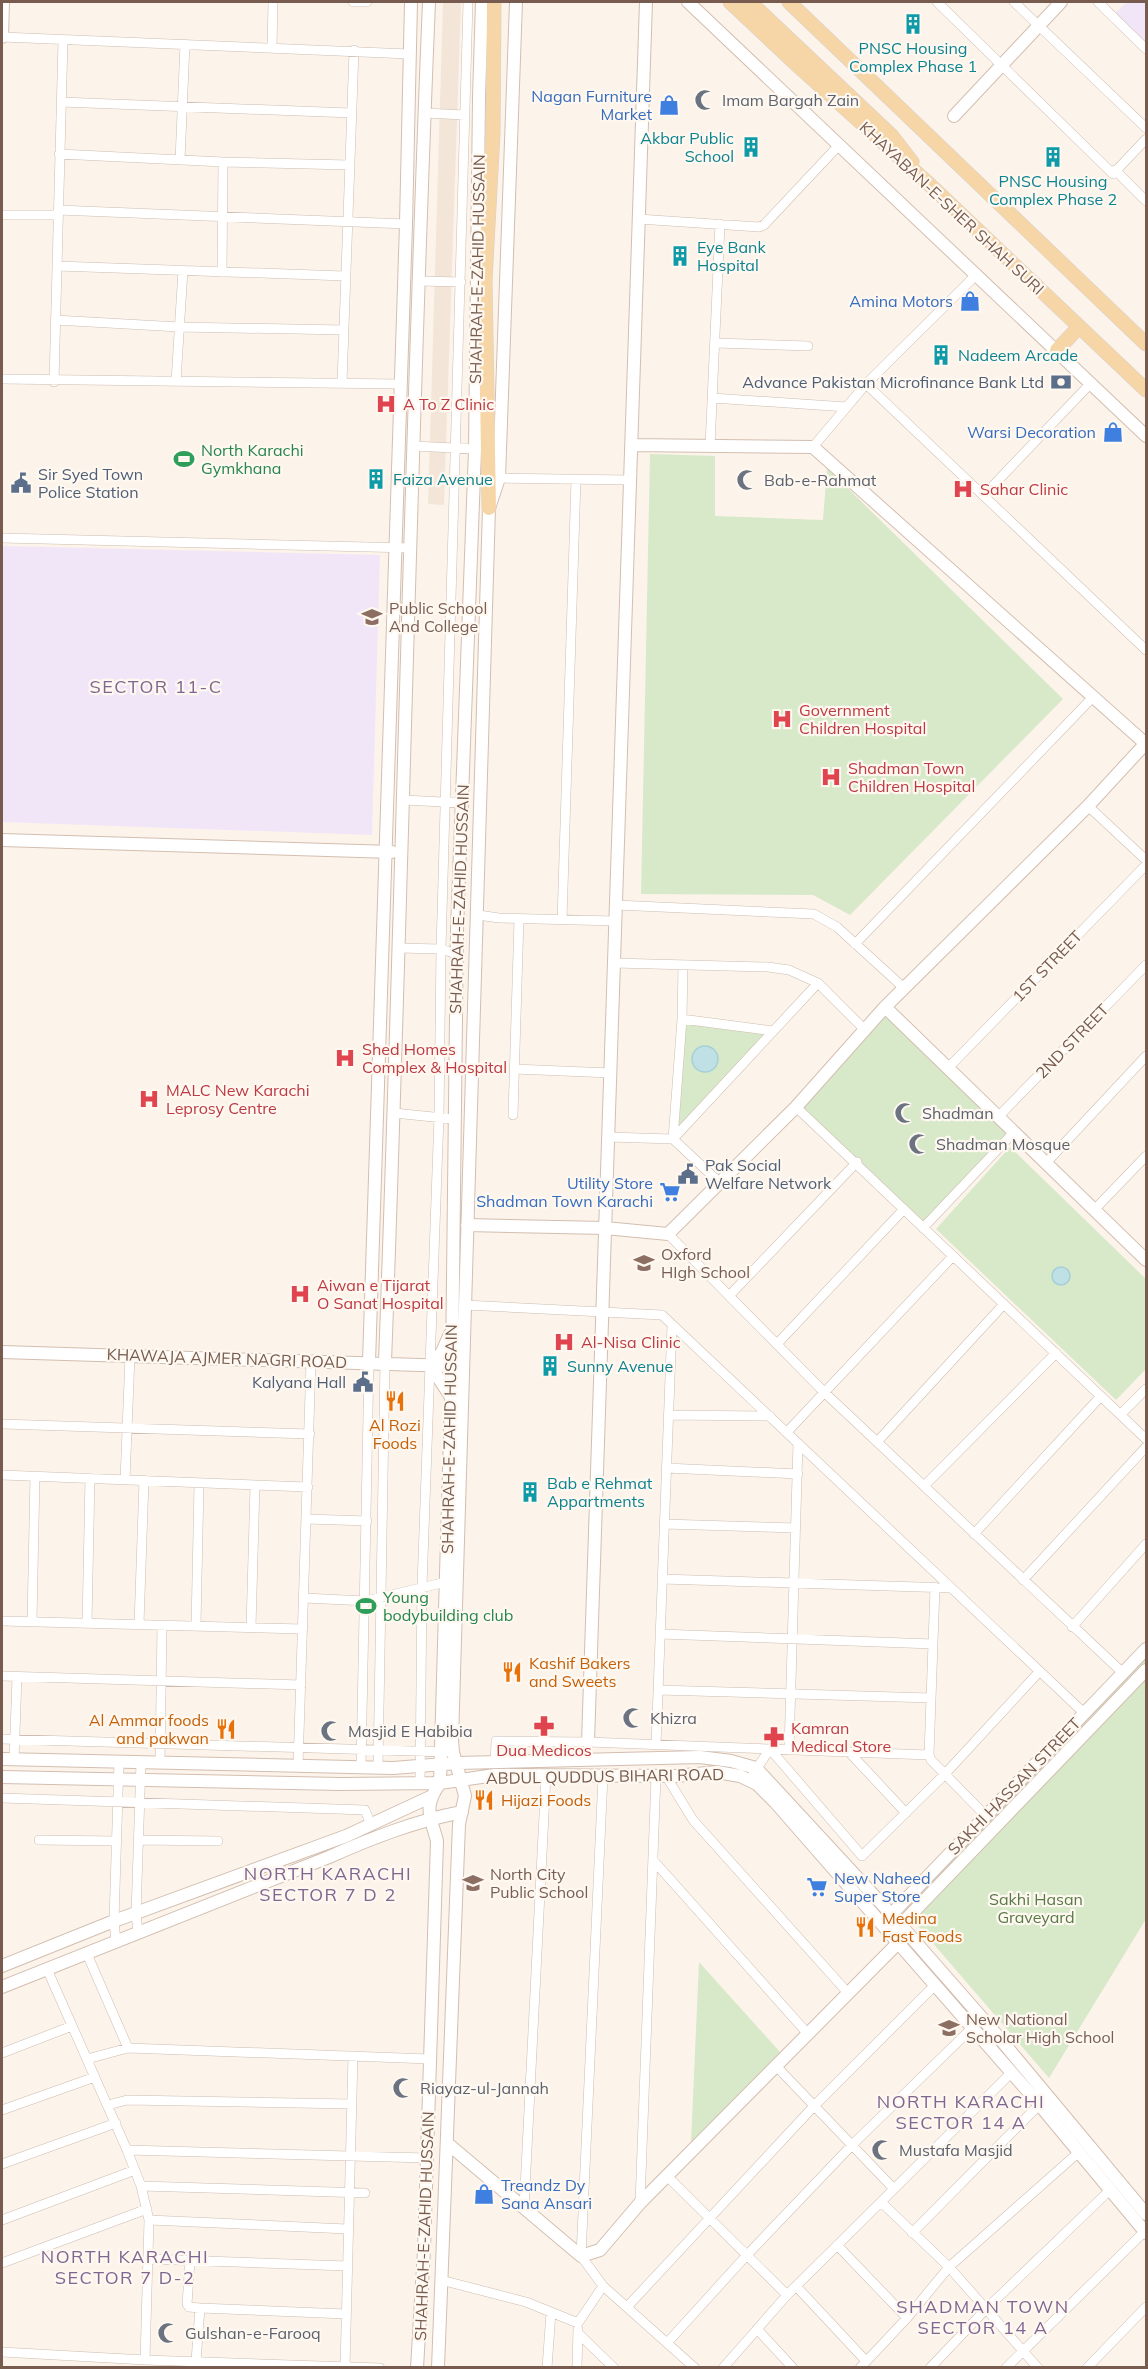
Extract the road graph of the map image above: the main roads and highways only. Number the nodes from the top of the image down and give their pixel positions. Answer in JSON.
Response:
{"nodes":[{"id":1,"x":494,"y":2,"type":"edge"},
{"id":2,"x":730,"y":2,"type":"edge"},
{"id":3,"x":750,"y":2,"type":"edge"},
{"id":4,"x":789,"y":2,"type":"edge"},
{"id":5,"x":928,"y":183,"type":"junction"},
{"id":6,"x":1079,"y":327,"type":"junction"},
{"id":7,"x":1146,"y":344,"type":"edge"},
{"id":8,"x":1057,"y":350,"type":"road end"},
{"id":9,"x":1146,"y":390,"type":"edge"},
{"id":10,"x":489,"y":508,"type":"road end"}],
"edges":[{"from":1,"to":10,"type":"main road"},
{"from":2,"to":5,"type":"main road","name":"KHAYABAN-E-SHER SHAH SURI"},
{"from":3,"to":5,"type":"main road"},
{"from":4,"to":7,"type":"main road"},
{"from":5,"to":6,"type":"main road","name":"KHAYABAN-E-SHER SHAH SURI"},
{"from":6,"to":8,"type":"main road"},
{"from":6,"to":9,"type":"main road","name":"KHAYABAN-E-SHER SHAH SURI"}]}
